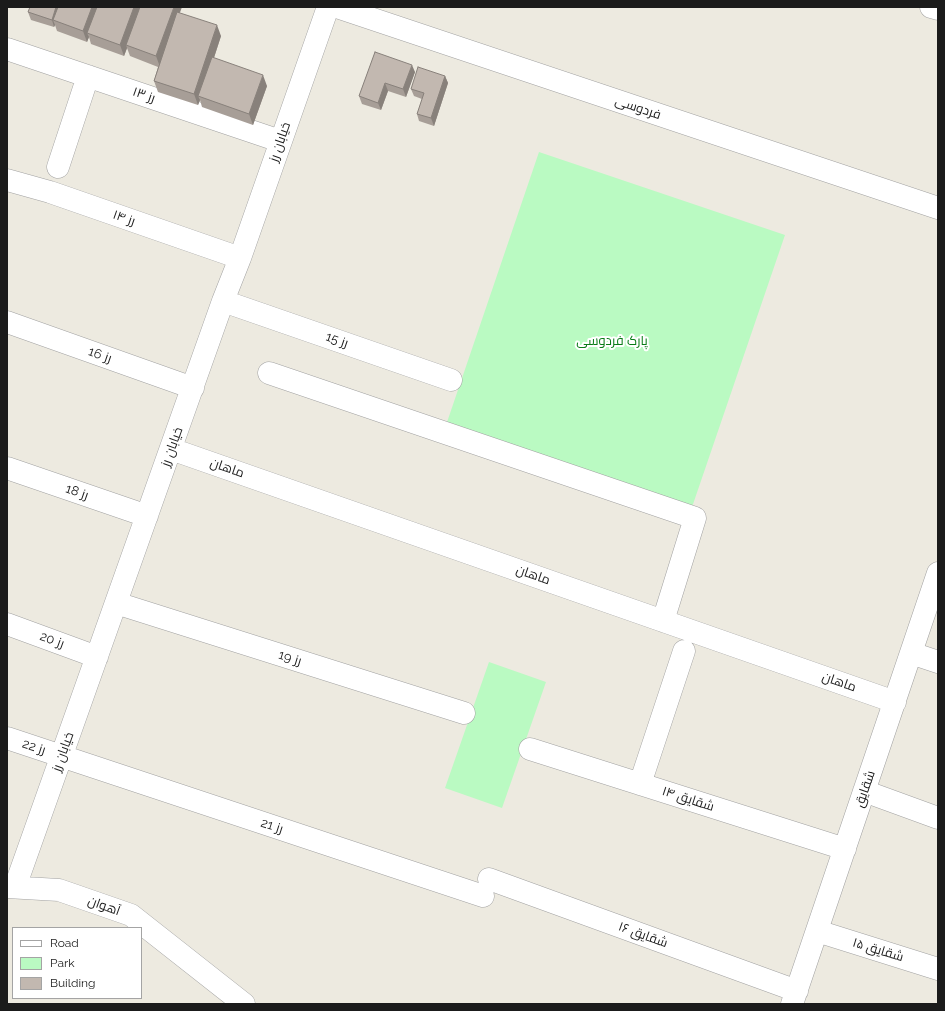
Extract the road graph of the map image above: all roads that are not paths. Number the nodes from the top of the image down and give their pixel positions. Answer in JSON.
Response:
{"nodes":[{"id":1,"x":328,"y":7,"type":"edge"},
{"id":2,"x":337,"y":7,"type":"edge"},
{"id":3,"x":931,"y":7,"type":"edge"},
{"id":4,"x":938,"y":9,"type":"edge"},
{"id":5,"x":7,"y":49,"type":"edge"},
{"id":6,"x":88,"y":76,"type":"junction"},
{"id":7,"x":280,"y":141,"type":"junction"},
{"id":8,"x":58,"y":167,"type":"dead end"},
{"id":9,"x":7,"y":180,"type":"edge"},
{"id":10,"x":938,"y":208,"type":"edge"},
{"id":11,"x":240,"y":258,"type":"junction"},
{"id":12,"x":223,"y":301,"type":"junction"},
{"id":13,"x":7,"y":322,"type":"edge"},
{"id":14,"x":269,"y":373,"type":"dead end"},
{"id":15,"x":451,"y":380,"type":"dead end"},
{"id":16,"x":193,"y":388,"type":"junction"},
{"id":17,"x":171,"y":449,"type":"junction"},
{"id":18,"x":7,"y":468,"type":"edge"},
{"id":19,"x":147,"y":516,"type":"junction"},
{"id":20,"x":938,"y":573,"type":"edge"},
{"id":21,"x":116,"y":603,"type":"junction"},
{"id":22,"x":663,"y":621,"type":"junction"},
{"id":23,"x":7,"y":624,"type":"edge"},
{"id":24,"x":684,"y":651,"type":"dead end"},
{"id":25,"x":911,"y":654,"type":"junction"},
{"id":26,"x":97,"y":657,"type":"junction"},
{"id":27,"x":938,"y":662,"type":"edge"},
{"id":28,"x":894,"y":702,"type":"junction"},
{"id":29,"x":464,"y":712,"type":"dead end"},
{"id":30,"x":7,"y":738,"type":"edge"},
{"id":31,"x":530,"y":749,"type":"dead end"},
{"id":32,"x":61,"y":756,"type":"junction"},
{"id":33,"x":640,"y":784,"type":"junction"},
{"id":34,"x":864,"y":791,"type":"junction"},
{"id":35,"x":938,"y":818,"type":"edge"},
{"id":36,"x":845,"y":849,"type":"junction"},
{"id":37,"x":11,"y":887,"type":"edge"},
{"id":38,"x":486,"y":888,"type":"joint"},
{"id":39,"x":817,"y":931,"type":"junction"},
{"id":40,"x":938,"y":969,"type":"edge"},
{"id":41,"x":795,"y":997,"type":"edge"},
{"id":42,"x":244,"y":1004,"type":"edge"}],
"edges":[{"from":1,"to":7,"type":"street","name":"خیابان رز"},
{"from":2,"to":10,"type":"street","name":"فردوسی"},
{"from":3,"to":4,"type":"street"},
{"from":5,"to":6,"type":"street","name":"رز ۱۳"},
{"from":6,"to":7,"type":"street","name":"رز ۱۳"},
{"from":6,"to":8,"type":"street"},
{"from":7,"to":11,"type":"street","name":"خیابان رز"},
{"from":9,"to":11,"type":"street","name":"رز ۱۴"},
{"from":11,"to":12,"type":"street","name":"خیابان رز"},
{"from":12,"to":15,"type":"street","name":"رز 15"},
{"from":12,"to":16,"type":"street","name":"خیابان رز"},
{"from":13,"to":16,"type":"street","name":"رز 16"},
{"from":14,"to":22,"type":"street"},
{"from":16,"to":17,"type":"street","name":"خیابان رز"},
{"from":17,"to":19,"type":"street","name":"خیابان رز"},
{"from":17,"to":22,"type":"street","name":"ماهان"},
{"from":18,"to":19,"type":"street","name":"رز 18"},
{"from":19,"to":21,"type":"street","name":"خیابان رز"},
{"from":20,"to":25,"type":"street","name":"شقایق"},
{"from":21,"to":26,"type":"street","name":"خیابان رز"},
{"from":21,"to":29,"type":"street","name":"رز 19"},
{"from":22,"to":28,"type":"street","name":"ماهان"},
{"from":23,"to":26,"type":"street","name":"رز 20"},
{"from":24,"to":33,"type":"street"},
{"from":25,"to":27,"type":"street"},
{"from":25,"to":28,"type":"street","name":"شقایق"},
{"from":26,"to":32,"type":"street","name":"خیابان رز"},
{"from":28,"to":34,"type":"street","name":"شقایق"},
{"from":30,"to":32,"type":"street","name":"رز 22"},
{"from":31,"to":33,"type":"street","name":"شقایق ۱۴"},
{"from":32,"to":37,"type":"street","name":"خیابان رز"},
{"from":32,"to":38,"type":"street","name":"رز 21"},
{"from":33,"to":36,"type":"street","name":"شقایق ۱۴"},
{"from":34,"to":35,"type":"street"},
{"from":34,"to":36,"type":"street","name":"شقایق"},
{"from":36,"to":39,"type":"street","name":"شقایق"},
{"from":37,"to":42,"type":"street","name":"آهوان"},
{"from":38,"to":41,"type":"street","name":"شقایق ۱۶"},
{"from":39,"to":40,"type":"street","name":"شقایق ۱۵"},
{"from":39,"to":41,"type":"street","name":"شقایق"}]}
